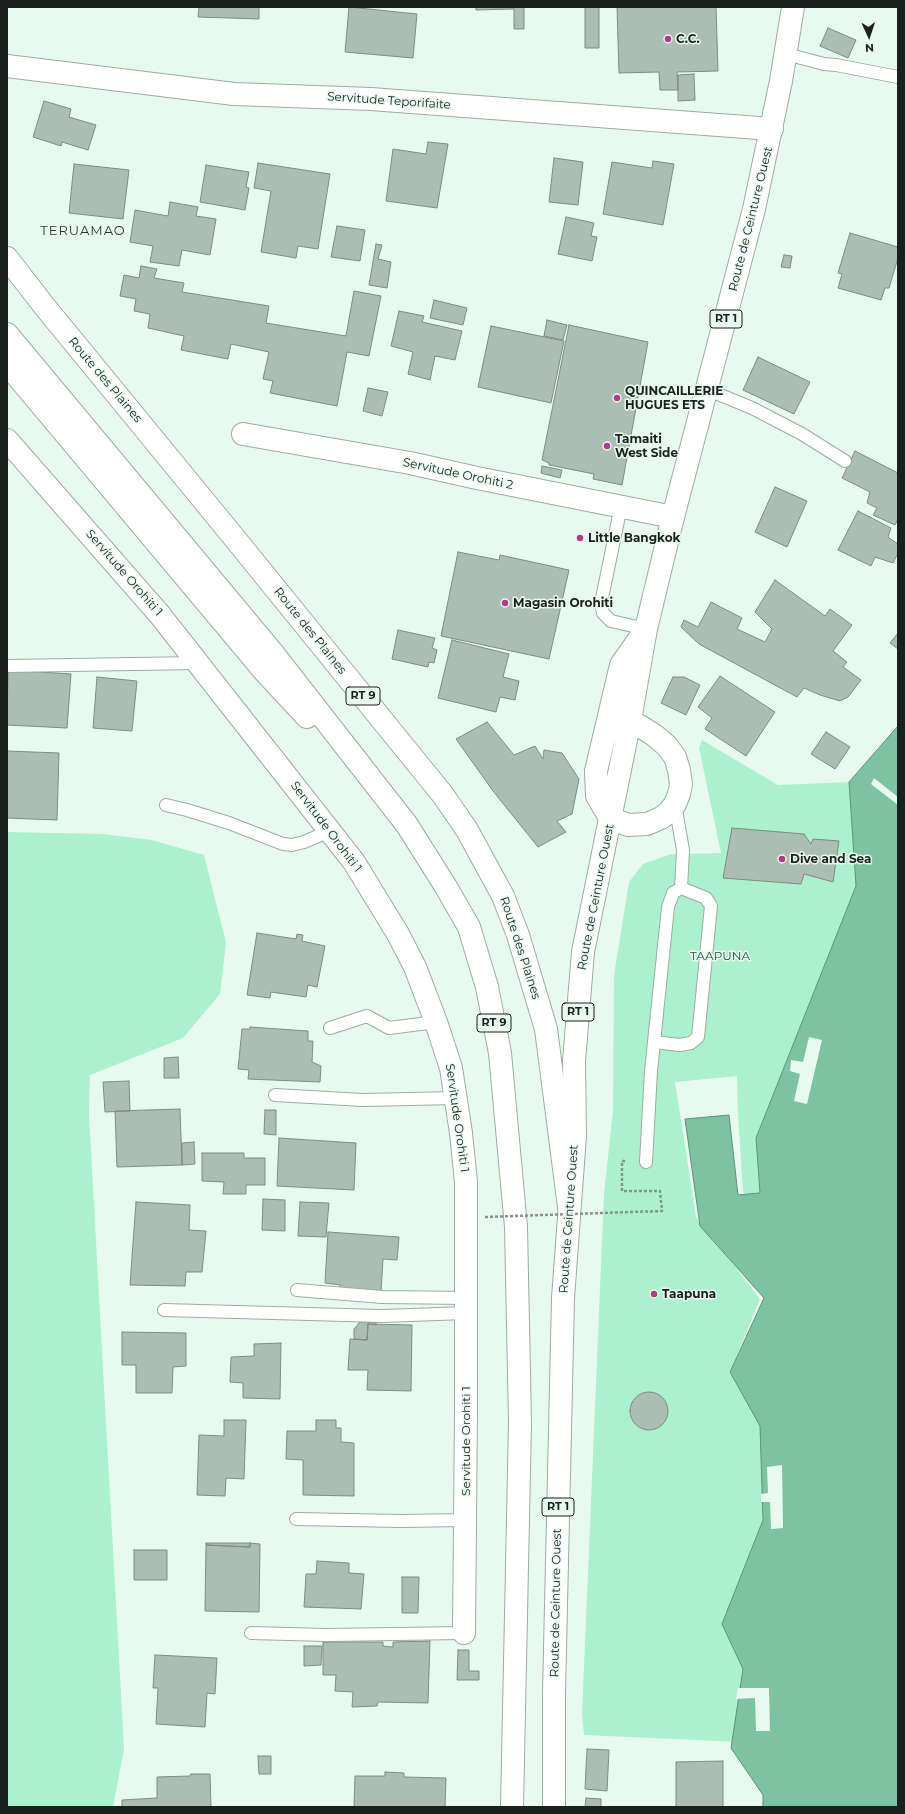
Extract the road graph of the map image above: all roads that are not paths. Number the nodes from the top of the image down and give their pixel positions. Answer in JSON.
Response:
{"nodes":[{"id":1,"x":793,"y":7,"type":"edge"},
{"id":2,"x":786,"y":54,"type":"junction"},
{"id":3,"x":7,"y":66,"type":"edge"},
{"id":4,"x":898,"y":77,"type":"edge"},
{"id":5,"x":772,"y":129,"type":"junction"},
{"id":6,"x":7,"y":258,"type":"edge"},
{"id":7,"x":7,"y":334,"type":"edge"},
{"id":8,"x":7,"y":364,"type":"edge"},
{"id":9,"x":706,"y":389,"type":"junction"},
{"id":10,"x":243,"y":434,"type":"dead end"},
{"id":11,"x":7,"y":440,"type":"edge"},
{"id":12,"x":845,"y":461,"type":"dead end"},
{"id":13,"x":621,"y":506,"type":"junction"},
{"id":14,"x":673,"y":516,"type":"junction"},
{"id":15,"x":646,"y":629,"type":"junction"},
{"id":16,"x":198,"y":663,"type":"junction"},
{"id":17,"x":7,"y":666,"type":"edge"},
{"id":18,"x":630,"y":720,"type":"junction"},
{"id":19,"x":675,"y":804,"type":"junction"},
{"id":20,"x":166,"y":805,"type":"dead end"},
{"id":21,"x":610,"y":818,"type":"junction"},
{"id":22,"x":330,"y":831,"type":"junction"},
{"id":23,"x":414,"y":837,"type":"junction"},
{"id":24,"x":681,"y":888,"type":"junction"},
{"id":25,"x":436,"y":1022,"type":"junction"},
{"id":26,"x":330,"y":1028,"type":"dead end"},
{"id":27,"x":654,"y":1042,"type":"junction"},
{"id":28,"x":275,"y":1095,"type":"dead end"},
{"id":29,"x":456,"y":1098,"type":"junction"},
{"id":30,"x":646,"y":1162,"type":"dead end"},
{"id":31,"x":569,"y":1207,"type":"junction"},
{"id":32,"x":297,"y":1290,"type":"dead end"},
{"id":33,"x":466,"y":1306,"type":"junction"},
{"id":34,"x":164,"y":1310,"type":"dead end"},
{"id":35,"x":296,"y":1519,"type":"dead end"},
{"id":36,"x":466,"y":1520,"type":"junction"},
{"id":37,"x":251,"y":1633,"type":"dead end"},
{"id":38,"x":464,"y":1633,"type":"joint"},
{"id":39,"x":512,"y":1807,"type":"edge"},
{"id":40,"x":554,"y":1807,"type":"edge"}],
"edges":[{"from":1,"to":2,"type":"main road","name":"Route de Ceinture Ouest","number":"RT 1"},
{"from":2,"to":4,"type":"lane"},
{"from":2,"to":5,"type":"main road","name":"Route de Ceinture Ouest","number":"RT 1"},
{"from":3,"to":5,"type":"main road","name":"Servitude Teporifaite"},
{"from":5,"to":9,"type":"main road","name":"Route de Ceinture Ouest","number":"RT 1"},
{"from":6,"to":31,"type":"main road","name":"Route des Plaines","number":"RT 9"},
{"from":7,"to":23,"type":"main road","number":"RT 9"},
{"from":8,"to":23,"type":"main road"},
{"from":9,"to":12,"type":"lane"},
{"from":9,"to":14,"type":"main road","name":"Route de Ceinture Ouest","number":"RT 1"},
{"from":10,"to":13,"type":"main road","name":"Servitude Orohiti 2"},
{"from":11,"to":16,"type":"main road","name":"Servitude Orohiti 1"},
{"from":13,"to":14,"type":"main road","name":"Servitude Orohiti 2"},
{"from":13,"to":15,"type":"lane"},
{"from":14,"to":15,"type":"main road","name":"Route de Ceinture Ouest","number":"RT 1"},
{"from":15,"to":18,"type":"main road","name":"Route de Ceinture Ouest","number":"RT 1"},
{"from":15,"to":21,"type":"main road","number":"RT 1"},
{"from":16,"to":17,"type":"lane"},
{"from":16,"to":22,"type":"main road","name":"Servitude Orohiti 1"},
{"from":18,"to":19,"type":"main road"},
{"from":18,"to":21,"type":"main road","name":"Route de Ceinture Ouest","number":"RT 1"},
{"from":19,"to":21,"type":"main road"},
{"from":19,"to":24,"type":"lane"},
{"from":20,"to":22,"type":"lane"},
{"from":21,"to":31,"type":"main road","name":"Route de Ceinture Ouest","number":"RT 1"},
{"from":22,"to":25,"type":"main road","name":"Servitude Orohiti 1"},
{"from":23,"to":39,"type":"main road","number":"RT 9"},
{"from":24,"to":27,"type":"lane"},
{"from":24,"to":27,"type":"lane"},
{"from":25,"to":26,"type":"lane"},
{"from":25,"to":29,"type":"main road","name":"Servitude Orohiti 1"},
{"from":27,"to":30,"type":"lane"},
{"from":28,"to":29,"type":"lane"},
{"from":29,"to":33,"type":"main road","name":"Servitude Orohiti 1"},
{"from":31,"to":40,"type":"main road","name":"Route de Ceinture Ouest","number":"RT 1"},
{"from":32,"to":33,"type":"lane"},
{"from":33,"to":34,"type":"lane"},
{"from":33,"to":36,"type":"main road","name":"Servitude Orohiti 1"},
{"from":35,"to":36,"type":"lane"},
{"from":36,"to":38,"type":"main road","name":"Servitude Orohiti 1"},
{"from":37,"to":38,"type":"lane","name":"Servitude Orohiti 1"}]}
